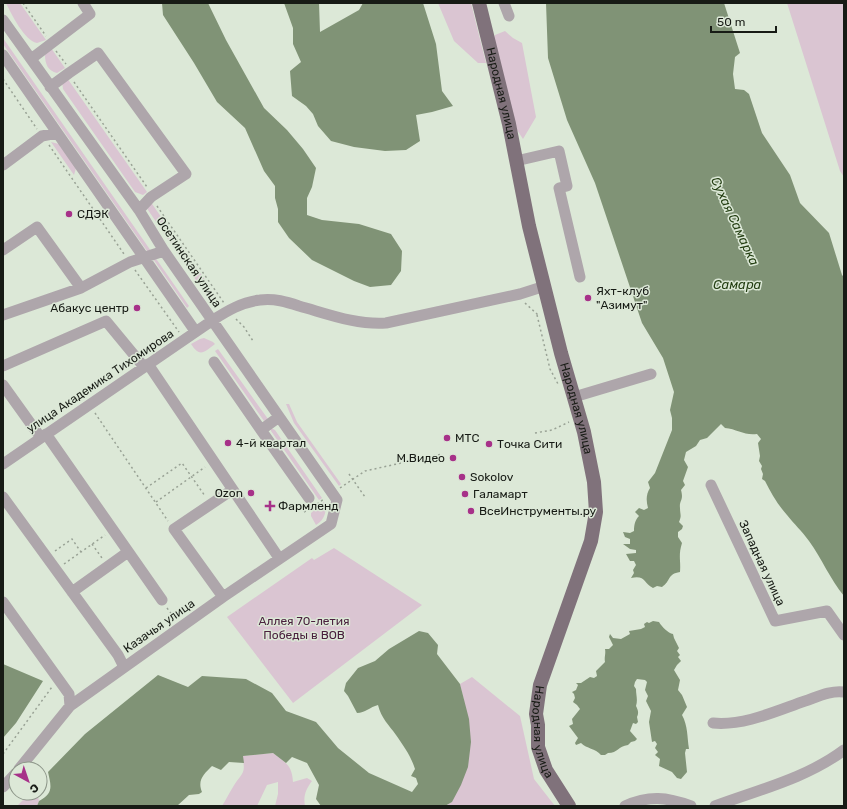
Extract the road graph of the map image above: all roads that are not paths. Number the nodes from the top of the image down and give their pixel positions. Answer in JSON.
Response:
{"nodes":[{"id":1,"x":83,"y":3,"type":"edge"},
{"id":2,"x":479,"y":3,"type":"edge"},
{"id":3,"x":504,"y":3,"type":"edge"},
{"id":4,"x":509,"y":16,"type":"dead end"},
{"id":5,"x":3,"y":20,"type":"edge"},
{"id":6,"x":3,"y":55,"type":"edge"},
{"id":7,"x":31,"y":58,"type":"junction"},
{"id":8,"x":50,"y":87,"type":"junction"},
{"id":9,"x":57,"y":133,"type":"junction"},
{"id":10,"x":516,"y":161,"type":"junction"},
{"id":11,"x":3,"y":165,"type":"edge"},
{"id":12,"x":139,"y":210,"type":"junction"},
{"id":13,"x":3,"y":250,"type":"edge"},
{"id":14,"x":164,"y":251,"type":"junction"},
{"id":15,"x":143,"y":258,"type":"junction"},
{"id":16,"x":580,"y":277,"type":"dead end"},
{"id":17,"x":545,"y":286,"type":"junction"},
{"id":18,"x":81,"y":288,"type":"junction"},
{"id":19,"x":3,"y":315,"type":"edge"},
{"id":20,"x":212,"y":320,"type":"junction"},
{"id":21,"x":193,"y":328,"type":"dead end"},
{"id":22,"x":214,"y":362,"type":"dead end"},
{"id":23,"x":3,"y":366,"type":"edge"},
{"id":24,"x":146,"y":366,"type":"junction"},
{"id":25,"x":651,"y":374,"type":"dead end"},
{"id":26,"x":3,"y":385,"type":"edge"},
{"id":27,"x":574,"y":397,"type":"junction"},
{"id":28,"x":279,"y":417,"type":"junction"},
{"id":29,"x":261,"y":430,"type":"junction"},
{"id":30,"x":43,"y":436,"type":"junction"},
{"id":31,"x":3,"y":464,"type":"edge"},
{"id":32,"x":711,"y":485,"type":"dead end"},
{"id":33,"x":232,"y":490,"type":"junction"},
{"id":34,"x":3,"y":497,"type":"edge"},
{"id":35,"x":309,"y":498,"type":"dead end"},
{"id":36,"x":331,"y":524,"type":"joint"},
{"id":37,"x":128,"y":552,"type":"junction"},
{"id":38,"x":279,"y":558,"type":"junction"},
{"id":39,"x":72,"y":592,"type":"junction"},
{"id":40,"x":223,"y":597,"type":"junction"},
{"id":41,"x":162,"y":600,"type":"dead end"},
{"id":42,"x":3,"y":602,"type":"edge"},
{"id":43,"x":844,"y":635,"type":"edge"},
{"id":44,"x":124,"y":667,"type":"junction"},
{"id":45,"x":844,"y":692,"type":"edge"},
{"id":46,"x":70,"y":706,"type":"junction"},
{"id":47,"x":714,"y":723,"type":"dead end"},
{"id":48,"x":844,"y":750,"type":"edge"},
{"id":49,"x":25,"y":761,"type":"edge"},
{"id":50,"x":570,"y":806,"type":"edge"},
{"id":51,"x":625,"y":806,"type":"edge"},
{"id":52,"x":692,"y":806,"type":"edge"},
{"id":53,"x":715,"y":806,"type":"edge"}],
"edges":[{"from":1,"to":7,"type":"street"},
{"from":2,"to":10,"type":"main road","name":"Народная улица"},
{"from":3,"to":4,"type":"street"},
{"from":5,"to":7,"type":"street","name":"Осетинская улица"},
{"from":6,"to":9,"type":"street"},
{"from":7,"to":8,"type":"street","name":"Осетинская улица"},
{"from":8,"to":12,"type":"street","name":"Осетинская улица"},
{"from":8,"to":12,"type":"street"},
{"from":9,"to":11,"type":"street"},
{"from":9,"to":15,"type":"street"},
{"from":10,"to":16,"type":"street"},
{"from":10,"to":17,"type":"main road","name":"Народная улица"},
{"from":12,"to":14,"type":"street","name":"Осетинская улица"},
{"from":13,"to":18,"type":"street"},
{"from":14,"to":15,"type":"street"},
{"from":14,"to":20,"type":"street","name":"Осетинская улица"},
{"from":15,"to":18,"type":"street"},
{"from":15,"to":21,"type":"street"},
{"from":17,"to":20,"type":"street","name":"улица Академика Тихомирова"},
{"from":17,"to":27,"type":"main road","name":"Народная улица"},
{"from":18,"to":19,"type":"street"},
{"from":20,"to":24,"type":"street","name":"улица Академика Тихомирова"},
{"from":20,"to":28,"type":"street","name":"Осетинская улица"},
{"from":22,"to":29,"type":"street"},
{"from":23,"to":24,"type":"street"},
{"from":24,"to":30,"type":"street","name":"улица Академика Тихомирова"},
{"from":24,"to":33,"type":"street"},
{"from":25,"to":27,"type":"street"},
{"from":26,"to":30,"type":"street"},
{"from":27,"to":50,"type":"main road","name":"Народная улица"},
{"from":28,"to":29,"type":"street"},
{"from":28,"to":36,"type":"street","name":"Осетинская улица"},
{"from":29,"to":35,"type":"street"},
{"from":30,"to":31,"type":"street","name":"улица Академика Тихомирова"},
{"from":30,"to":37,"type":"street"},
{"from":32,"to":43,"type":"street","name":"Западная улица"},
{"from":33,"to":38,"type":"street"},
{"from":33,"to":40,"type":"street"},
{"from":34,"to":39,"type":"street"},
{"from":36,"to":38,"type":"street","name":"Казачья улица"},
{"from":37,"to":39,"type":"street"},
{"from":37,"to":41,"type":"street"},
{"from":38,"to":40,"type":"street","name":"Казачья улица"},
{"from":39,"to":44,"type":"street"},
{"from":40,"to":44,"type":"street","name":"Казачья улица"},
{"from":42,"to":46,"type":"street"},
{"from":44,"to":46,"type":"street","name":"Казачья улица"},
{"from":45,"to":47,"type":"street"},
{"from":46,"to":49,"type":"street","name":"Казачья улица"},
{"from":48,"to":53,"type":"street"},
{"from":51,"to":52,"type":"street"}]}
